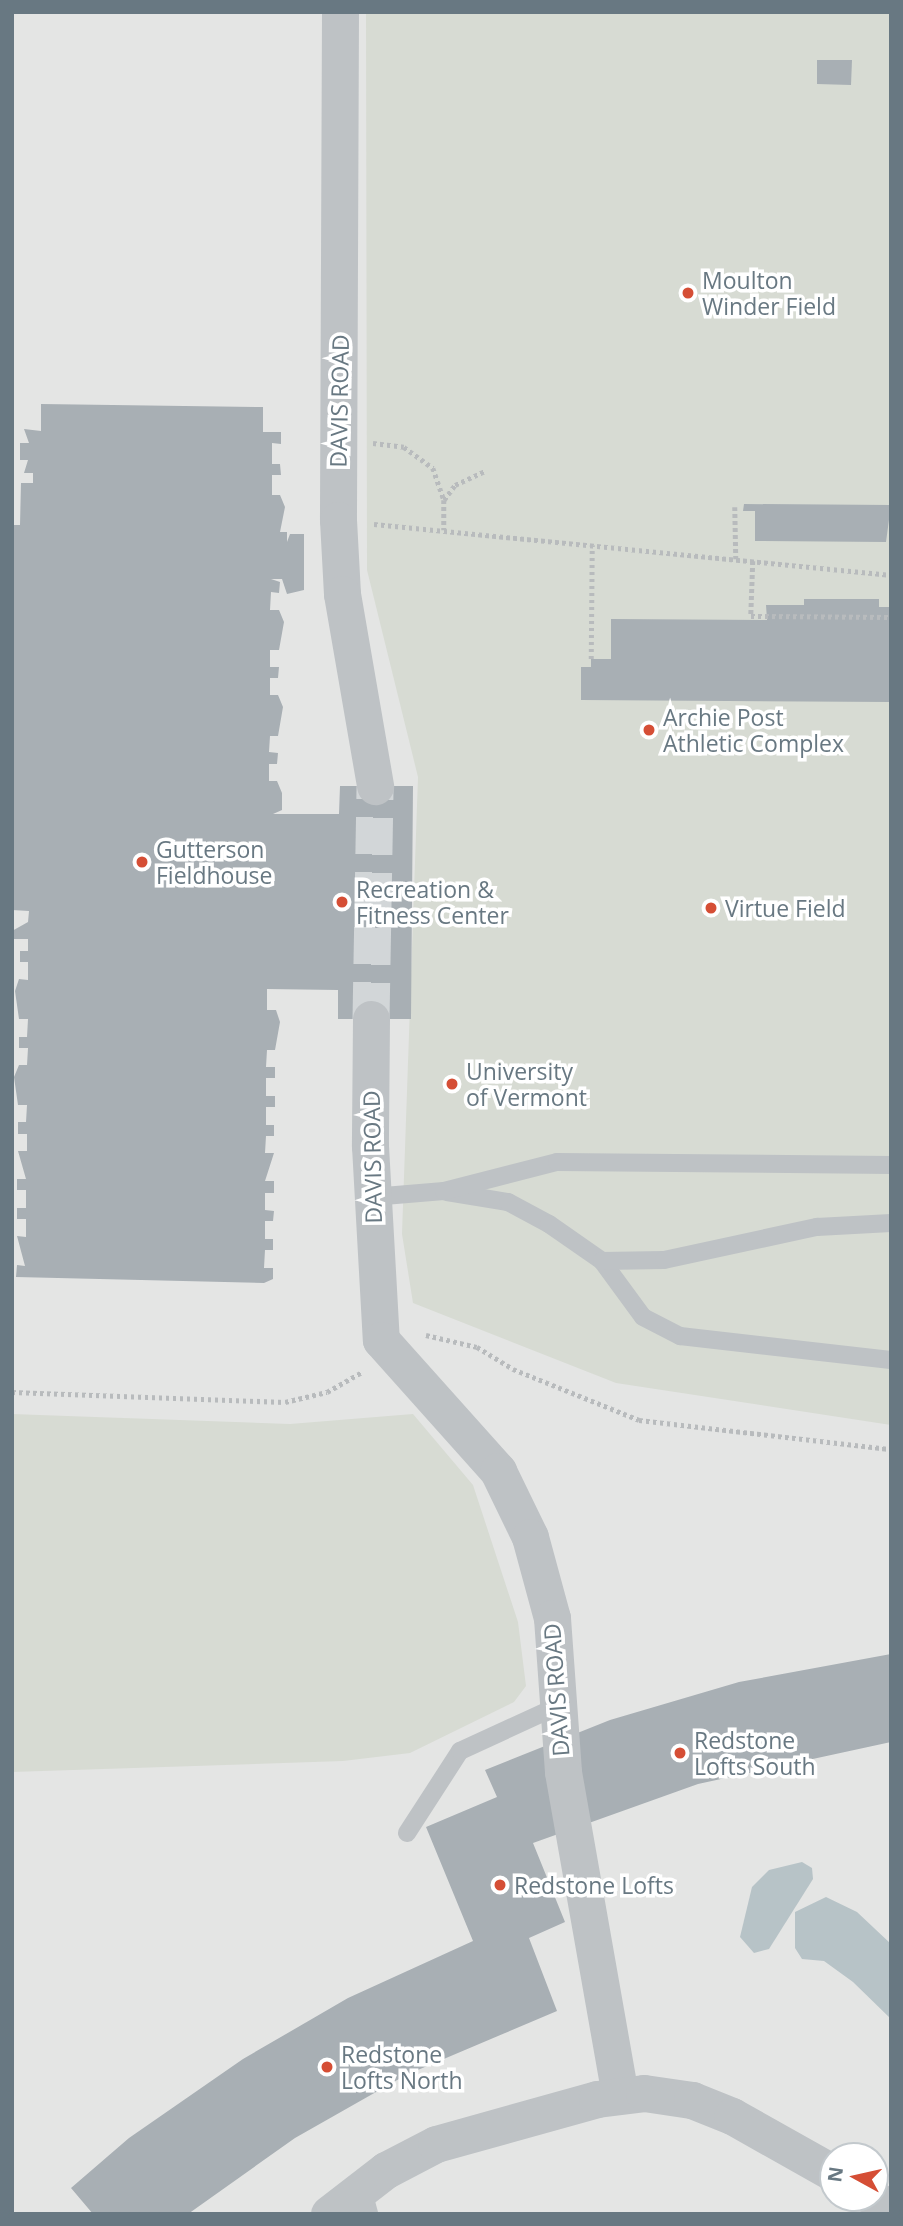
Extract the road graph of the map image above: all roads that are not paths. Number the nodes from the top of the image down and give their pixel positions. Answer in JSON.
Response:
{"nodes":[{"id":1,"x":340,"y":12,"type":"edge"},
{"id":2,"x":375,"y":786,"type":"tunnel mouth"},
{"id":3,"x":372,"y":1019,"type":"tunnel mouth"},
{"id":4,"x":891,"y":1165,"type":"edge"},
{"id":5,"x":444,"y":1191,"type":"junction"},
{"id":6,"x":372,"y":1197,"type":"junction"},
{"id":7,"x":891,"y":1223,"type":"edge"},
{"id":8,"x":602,"y":1261,"type":"junction"},
{"id":9,"x":891,"y":1360,"type":"edge"},
{"id":10,"x":558,"y":1706,"type":"junction"},
{"id":11,"x":407,"y":1833,"type":"dead end"},
{"id":12,"x":620,"y":2095,"type":"junction"},
{"id":13,"x":819,"y":2164,"type":"edge"},
{"id":14,"x":365,"y":2200,"type":"edge"},
{"id":15,"x":329,"y":2214,"type":"edge"}],
"edges":[{"from":1,"to":2,"type":"street","name":"DAVIS ROAD"},
{"from":3,"to":6,"type":"street","name":"DAVIS ROAD"},
{"from":4,"to":5,"type":"lane"},
{"from":5,"to":6,"type":"lane"},
{"from":5,"to":8,"type":"lane"},
{"from":6,"to":10,"type":"street","name":"DAVIS ROAD"},
{"from":7,"to":8,"type":"lane"},
{"from":8,"to":9,"type":"lane"},
{"from":10,"to":11,"type":"lane"},
{"from":10,"to":12,"type":"street","name":"DAVIS ROAD"},
{"from":12,"to":13,"type":"street"},
{"from":12,"to":14,"type":"street"},
{"from":14,"to":15,"type":"street"}]}
